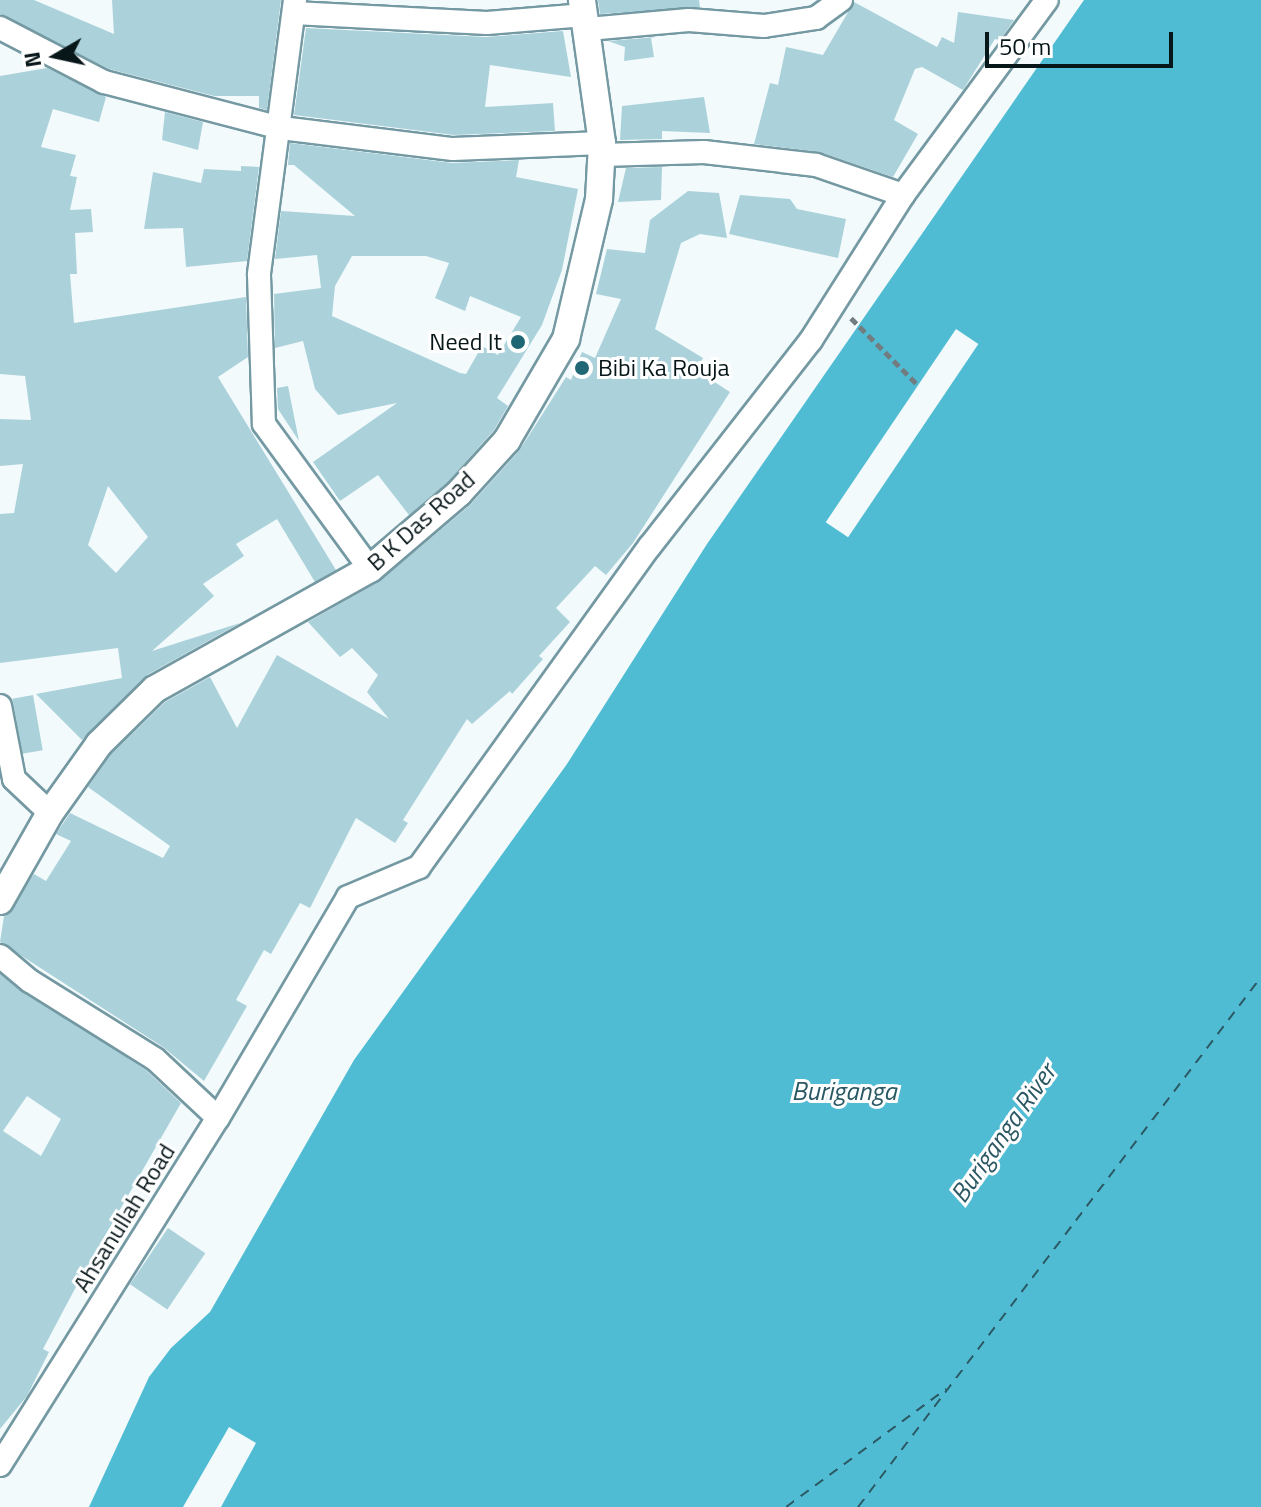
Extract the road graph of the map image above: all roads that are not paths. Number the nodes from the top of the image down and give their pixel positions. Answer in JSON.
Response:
{"nodes":[{"id":1,"x":841,"y":0,"type":"edge"},
{"id":2,"x":1047,"y":0,"type":"edge"},
{"id":3,"x":295,"y":6,"type":"edge"},
{"id":4,"x":585,"y":15,"type":"edge"},
{"id":5,"x":0,"y":28,"type":"edge"},
{"id":6,"x":281,"y":128,"type":"junction"},
{"id":7,"x":602,"y":149,"type":"junction"},
{"id":8,"x":903,"y":195,"type":"junction"},
{"id":9,"x":370,"y":569,"type":"junction"},
{"id":10,"x":0,"y":706,"type":"edge"},
{"id":11,"x":50,"y":813,"type":"junction"},
{"id":12,"x":0,"y":901,"type":"edge"},
{"id":13,"x":0,"y":956,"type":"edge"},
{"id":14,"x":218,"y":1118,"type":"junction"},
{"id":15,"x":0,"y":1465,"type":"edge"}],
"edges":[{"from":1,"to":4,"type":"street"},
{"from":2,"to":8,"type":"street","name":"Ahsanullah Road"},
{"from":3,"to":4,"type":"street"},
{"from":3,"to":6,"type":"street"},
{"from":4,"to":7,"type":"street","name":"B K Das Road"},
{"from":5,"to":6,"type":"street"},
{"from":6,"to":7,"type":"street"},
{"from":6,"to":9,"type":"street"},
{"from":7,"to":8,"type":"street"},
{"from":7,"to":9,"type":"street","name":"B K Das Road"},
{"from":8,"to":14,"type":"street","name":"Ahsanullah Road"},
{"from":9,"to":11,"type":"street","name":"B K Das Road"},
{"from":10,"to":11,"type":"street"},
{"from":11,"to":12,"type":"street","name":"B K Das Road"},
{"from":13,"to":14,"type":"street"},
{"from":14,"to":15,"type":"street","name":"Ahsanullah Road"}]}
